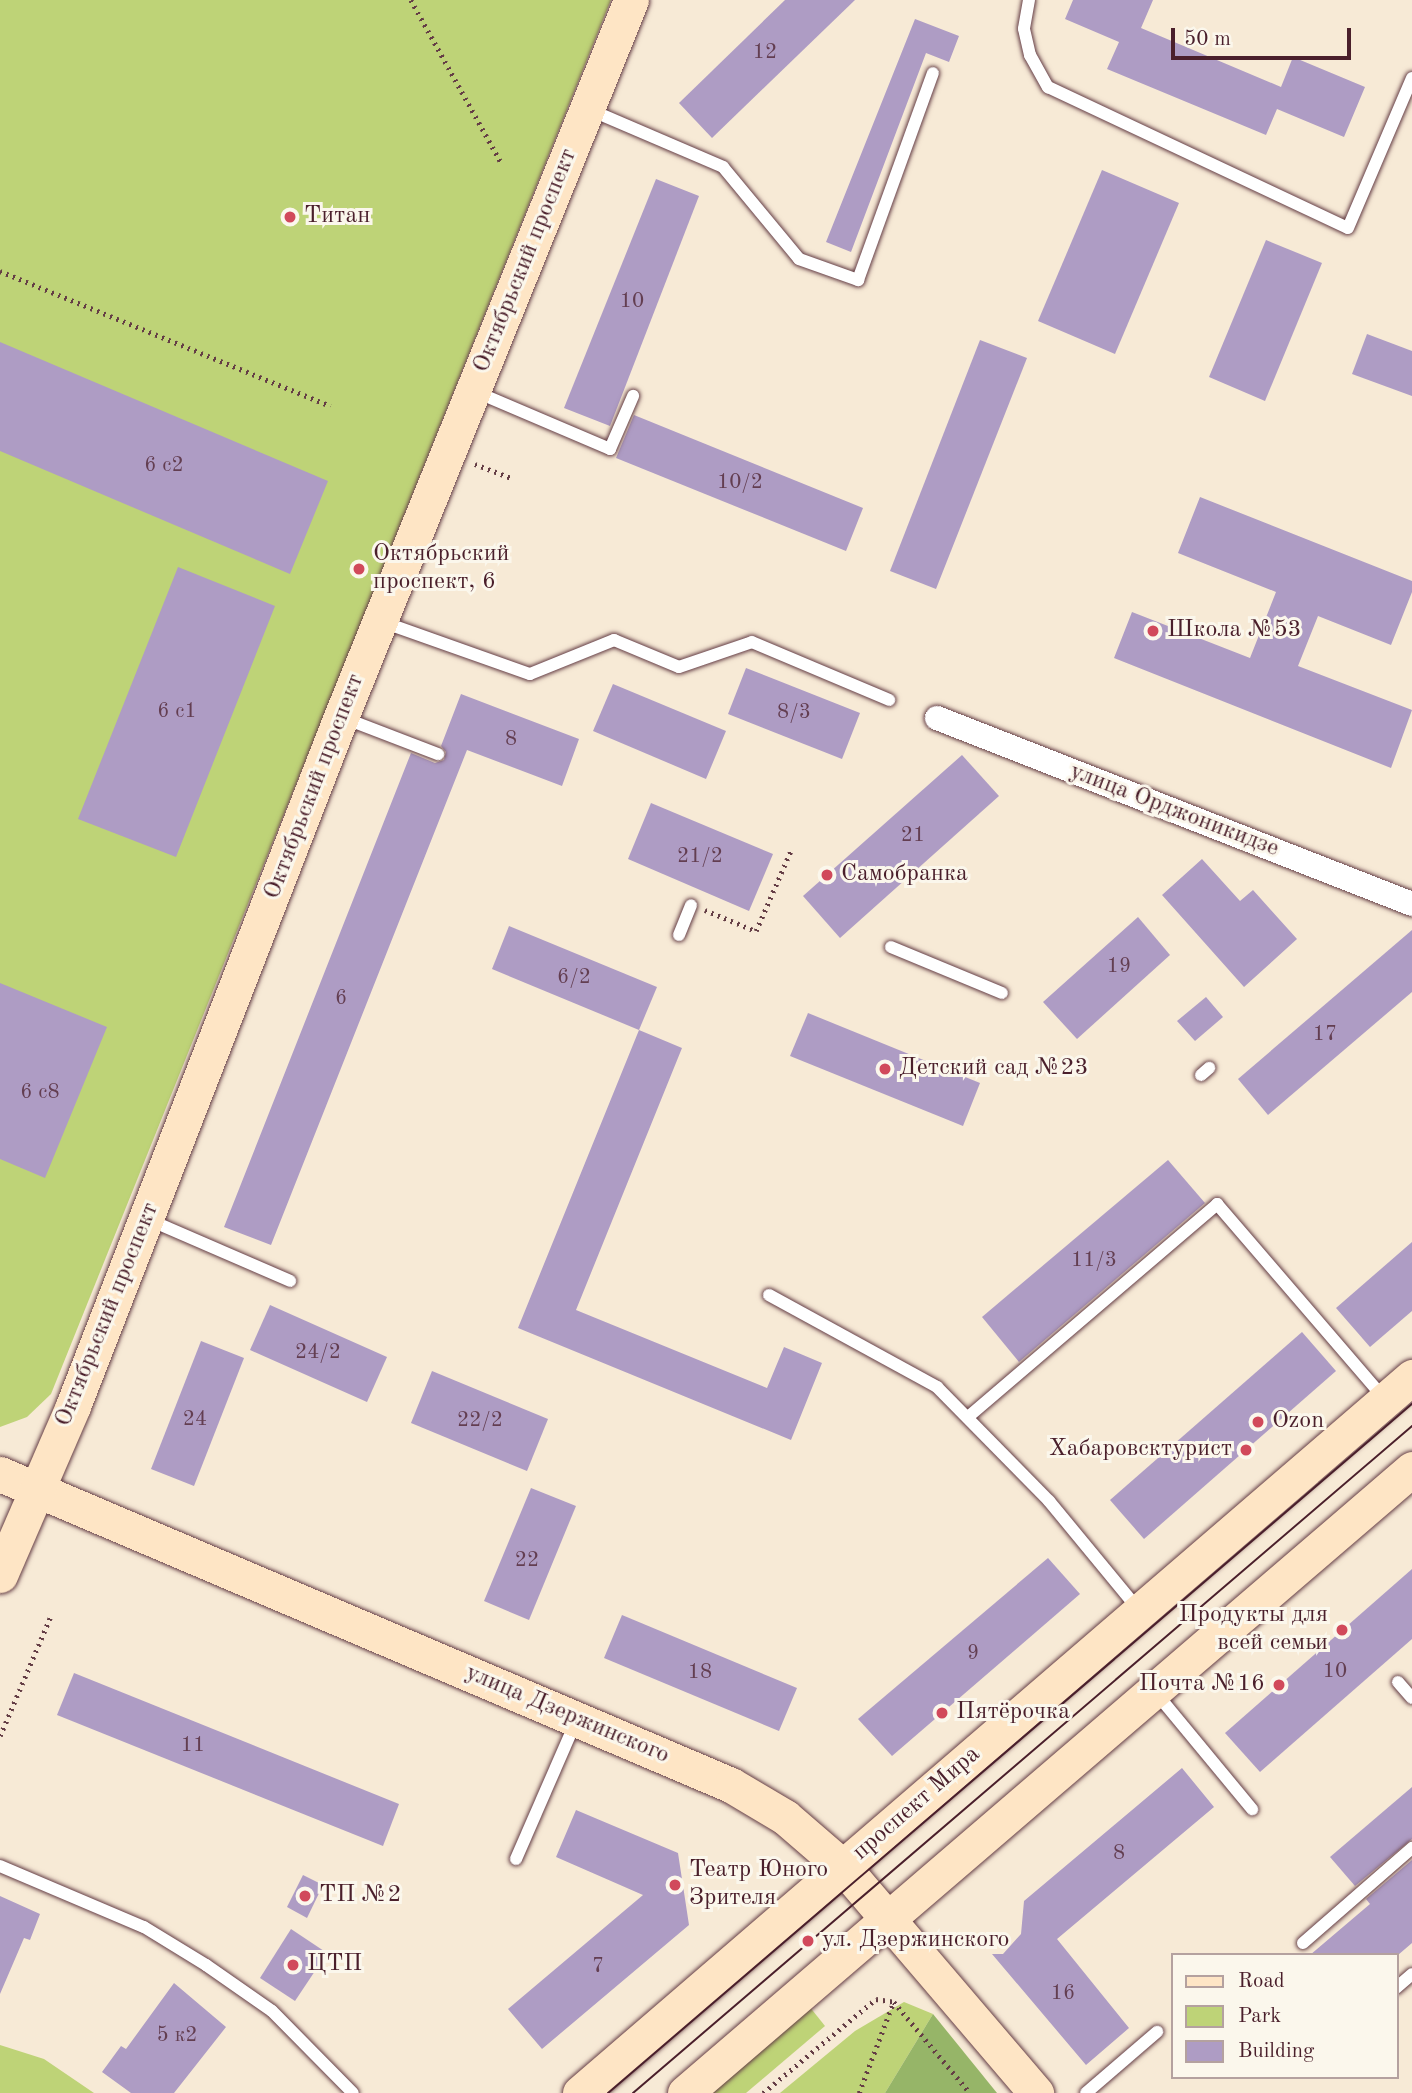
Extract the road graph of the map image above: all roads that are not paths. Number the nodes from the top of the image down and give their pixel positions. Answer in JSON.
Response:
{"nodes":[{"id":1,"x":631,"y":0,"type":"edge"},
{"id":2,"x":1029,"y":0,"type":"edge"},
{"id":3,"x":933,"y":73,"type":"dead end"},
{"id":4,"x":1412,"y":78,"type":"edge"},
{"id":5,"x":587,"y":109,"type":"junction"},
{"id":6,"x":473,"y":391,"type":"junction"},
{"id":7,"x":633,"y":396,"type":"dead end"},
{"id":8,"x":380,"y":621,"type":"junction"},
{"id":9,"x":889,"y":700,"type":"dead end"},
{"id":10,"x":341,"y":717,"type":"junction"},
{"id":11,"x":937,"y":718,"type":"dead end"},
{"id":12,"x":438,"y":754,"type":"dead end"},
{"id":13,"x":1412,"y":904,"type":"edge"},
{"id":14,"x":691,"y":905,"type":"road end"},
{"id":15,"x":679,"y":935,"type":"dead end"},
{"id":16,"x":891,"y":947,"type":"dead end"},
{"id":17,"x":1002,"y":993,"type":"dead end"},
{"id":18,"x":146,"y":1219,"type":"junction"},
{"id":19,"x":290,"y":1281,"type":"dead end"},
{"id":20,"x":769,"y":1295,"type":"dead end"},
{"id":21,"x":1412,"y":1377,"type":"edge"},
{"id":22,"x":1385,"y":1399,"type":"junction"},
{"id":23,"x":968,"y":1418,"type":"junction"},
{"id":24,"x":1412,"y":1469,"type":"edge"},
{"id":25,"x":0,"y":1474,"type":"edge"},
{"id":26,"x":38,"y":1490,"type":"junction"},
{"id":27,"x":0,"y":1575,"type":"edge"},
{"id":28,"x":1142,"y":1612,"type":"junction"},
{"id":29,"x":1398,"y":1682,"type":"dead end"},
{"id":30,"x":1154,"y":1691,"type":"junction"},
{"id":31,"x":1412,"y":1698,"type":"edge"},
{"id":32,"x":577,"y":1719,"type":"junction"},
{"id":33,"x":1252,"y":1809,"type":"dead end"},
{"id":34,"x":1412,"y":1848,"type":"edge"},
{"id":35,"x":516,"y":1858,"type":"dead end"},
{"id":36,"x":0,"y":1866,"type":"edge"},
{"id":37,"x":844,"y":1868,"type":"junction"},
{"id":38,"x":888,"y":1918,"type":"junction"},
{"id":39,"x":1303,"y":1943,"type":"dead end"},
{"id":40,"x":1412,"y":1974,"type":"edge"},
{"id":41,"x":1398,"y":1986,"type":"edge"},
{"id":42,"x":1157,"y":2032,"type":"dead end"},
{"id":43,"x":353,"y":2093,"type":"edge"},
{"id":44,"x":579,"y":2093,"type":"edge"},
{"id":45,"x":685,"y":2093,"type":"edge"},
{"id":46,"x":1036,"y":2093,"type":"edge"},
{"id":47,"x":1086,"y":2093,"type":"edge"}],
"edges":[{"from":1,"to":5,"type":"main road","name":"Октябрьский проспект"},
{"from":2,"to":4,"type":"lane"},
{"from":3,"to":5,"type":"lane"},
{"from":5,"to":6,"type":"main road","name":"Октябрьский проспект"},
{"from":6,"to":7,"type":"lane"},
{"from":6,"to":8,"type":"main road","name":"Октябрьский проспект"},
{"from":8,"to":9,"type":"lane"},
{"from":8,"to":10,"type":"main road","name":"Октябрьский проспект"},
{"from":10,"to":12,"type":"lane"},
{"from":10,"to":18,"type":"main road","name":"Октябрьский проспект"},
{"from":11,"to":13,"type":"street","name":"улица Орджоникидзе"},
{"from":14,"to":15,"type":"lane"},
{"from":16,"to":17,"type":"lane"},
{"from":18,"to":19,"type":"lane"},
{"from":18,"to":26,"type":"main road","name":"Октябрьский проспект"},
{"from":20,"to":23,"type":"lane"},
{"from":21,"to":22,"type":"main road","name":"проспект Мира"},
{"from":22,"to":23,"type":"lane"},
{"from":22,"to":28,"type":"main road","name":"проспект Мира"},
{"from":23,"to":28,"type":"lane"},
{"from":24,"to":30,"type":"main road"},
{"from":25,"to":26,"type":"main road","name":"улица Дзержинского"},
{"from":26,"to":27,"type":"main road","name":"Октябрьский проспект"},
{"from":26,"to":32,"type":"main road","name":"улица Дзержинского"},
{"from":28,"to":37,"type":"main road","name":"проспект Мира"},
{"from":29,"to":31,"type":"lane"},
{"from":30,"to":33,"type":"lane"},
{"from":30,"to":38,"type":"main road"},
{"from":32,"to":35,"type":"lane"},
{"from":32,"to":37,"type":"main road","name":"улица Дзержинского"},
{"from":34,"to":39,"type":"lane"},
{"from":36,"to":43,"type":"lane"},
{"from":37,"to":38,"type":"main road","name":"улица Дзержинского"},
{"from":37,"to":44,"type":"main road","name":"проспект Мира"},
{"from":38,"to":45,"type":"main road"},
{"from":38,"to":46,"type":"main road","name":"улица Дзержинского"},
{"from":40,"to":41,"type":"lane"},
{"from":42,"to":47,"type":"lane"}]}
